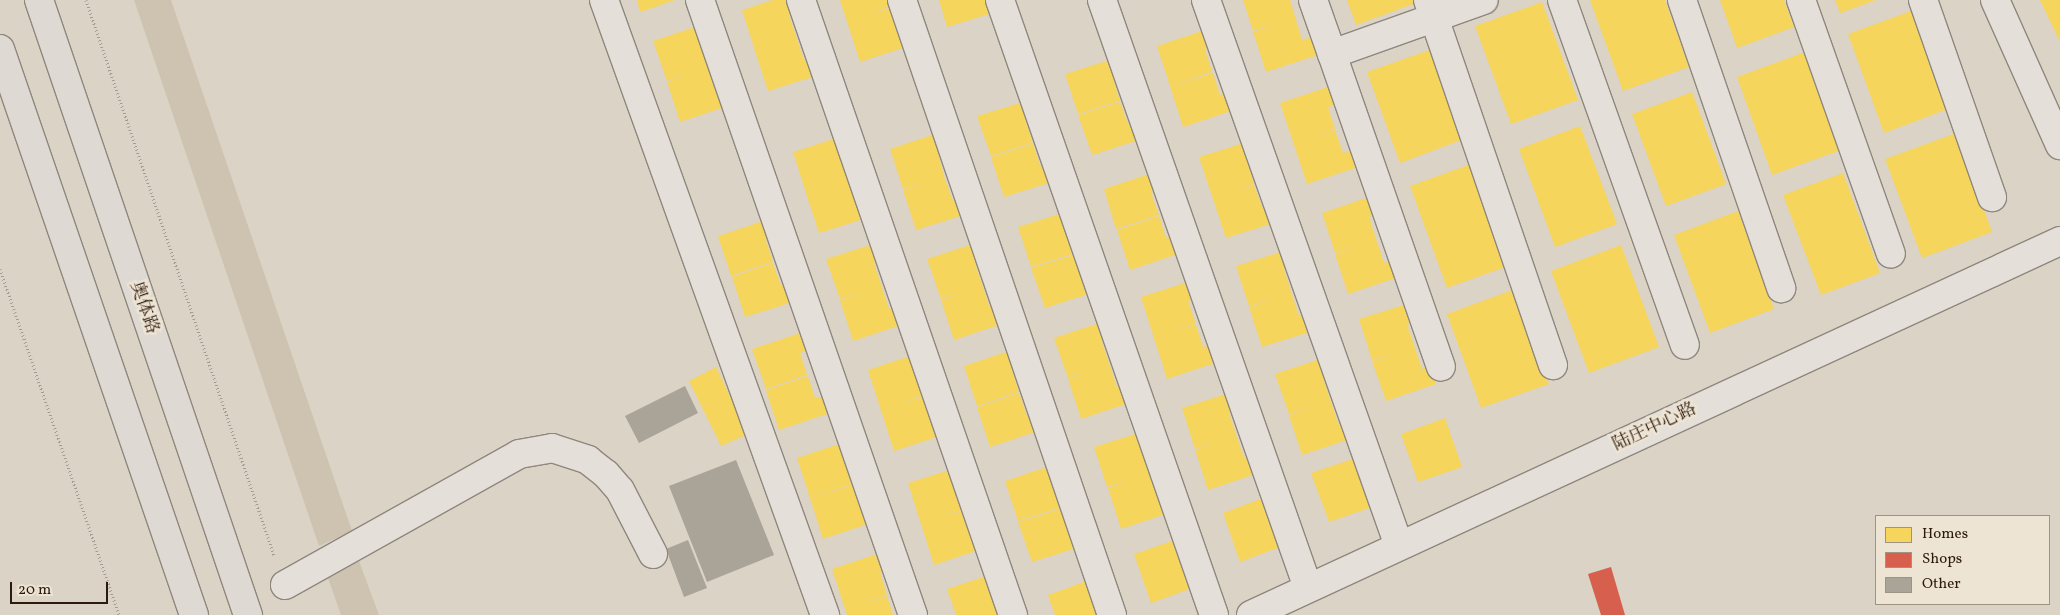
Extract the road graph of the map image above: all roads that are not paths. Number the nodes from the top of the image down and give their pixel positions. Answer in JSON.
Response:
{"nodes":[{"id":1,"x":39,"y":0,"type":"edge"},
{"id":2,"x":604,"y":0,"type":"edge"},
{"id":3,"x":700,"y":0,"type":"edge"},
{"id":4,"x":801,"y":0,"type":"edge"},
{"id":5,"x":902,"y":0,"type":"edge"},
{"id":6,"x":1000,"y":0,"type":"edge"},
{"id":7,"x":1102,"y":0,"type":"edge"},
{"id":8,"x":1206,"y":0,"type":"edge"},
{"id":9,"x":1313,"y":0,"type":"edge"},
{"id":10,"x":1484,"y":0,"type":"edge"},
{"id":11,"x":1562,"y":0,"type":"edge"},
{"id":12,"x":1682,"y":0,"type":"edge"},
{"id":13,"x":1801,"y":0,"type":"edge"},
{"id":14,"x":1923,"y":0,"type":"edge"},
{"id":15,"x":1995,"y":0,"type":"edge"},
{"id":16,"x":1431,"y":9,"type":"edge"},
{"id":17,"x":0,"y":49,"type":"edge"},
{"id":18,"x":1332,"y":54,"type":"junction"},
{"id":19,"x":2060,"y":145,"type":"edge"},
{"id":20,"x":1992,"y":197,"type":"dead end"},
{"id":21,"x":2060,"y":240,"type":"edge"},
{"id":22,"x":1890,"y":254,"type":"dead end"},
{"id":23,"x":1781,"y":288,"type":"dead end"},
{"id":24,"x":1684,"y":345,"type":"dead end"},
{"id":25,"x":1553,"y":365,"type":"dead end"},
{"id":26,"x":1441,"y":367,"type":"dead end"},
{"id":27,"x":1399,"y":546,"type":"junction"},
{"id":28,"x":653,"y":554,"type":"dead end"},
{"id":29,"x":285,"y":585,"type":"road end"},
{"id":30,"x":1308,"y":588,"type":"junction"},
{"id":31,"x":1259,"y":613,"type":"edge"},
{"id":32,"x":194,"y":615,"type":"edge"},
{"id":33,"x":248,"y":615,"type":"edge"},
{"id":34,"x":825,"y":615,"type":"edge"},
{"id":35,"x":914,"y":615,"type":"edge"},
{"id":36,"x":1013,"y":615,"type":"edge"},
{"id":37,"x":1112,"y":615,"type":"edge"},
{"id":38,"x":1214,"y":615,"type":"edge"}],
"edges":[{"from":1,"to":33,"type":"main road","name":"奥体路"},
{"from":2,"to":34,"type":"street"},
{"from":3,"to":35,"type":"street"},
{"from":4,"to":36,"type":"street"},
{"from":5,"to":37,"type":"street"},
{"from":6,"to":38,"type":"street"},
{"from":7,"to":30,"type":"street"},
{"from":8,"to":27,"type":"street"},
{"from":9,"to":18,"type":"street"},
{"from":10,"to":16,"type":"street"},
{"from":11,"to":24,"type":"street"},
{"from":12,"to":23,"type":"street"},
{"from":13,"to":22,"type":"street"},
{"from":14,"to":20,"type":"street"},
{"from":15,"to":19,"type":"street"},
{"from":16,"to":18,"type":"street"},
{"from":16,"to":25,"type":"street"},
{"from":17,"to":32,"type":"main road"},
{"from":18,"to":26,"type":"street"},
{"from":21,"to":27,"type":"street","name":"陆庄中心路"},
{"from":27,"to":30,"type":"street","name":"陆庄中心路"},
{"from":28,"to":29,"type":"street"},
{"from":30,"to":31,"type":"street","name":"陆庄中心路"}]}
